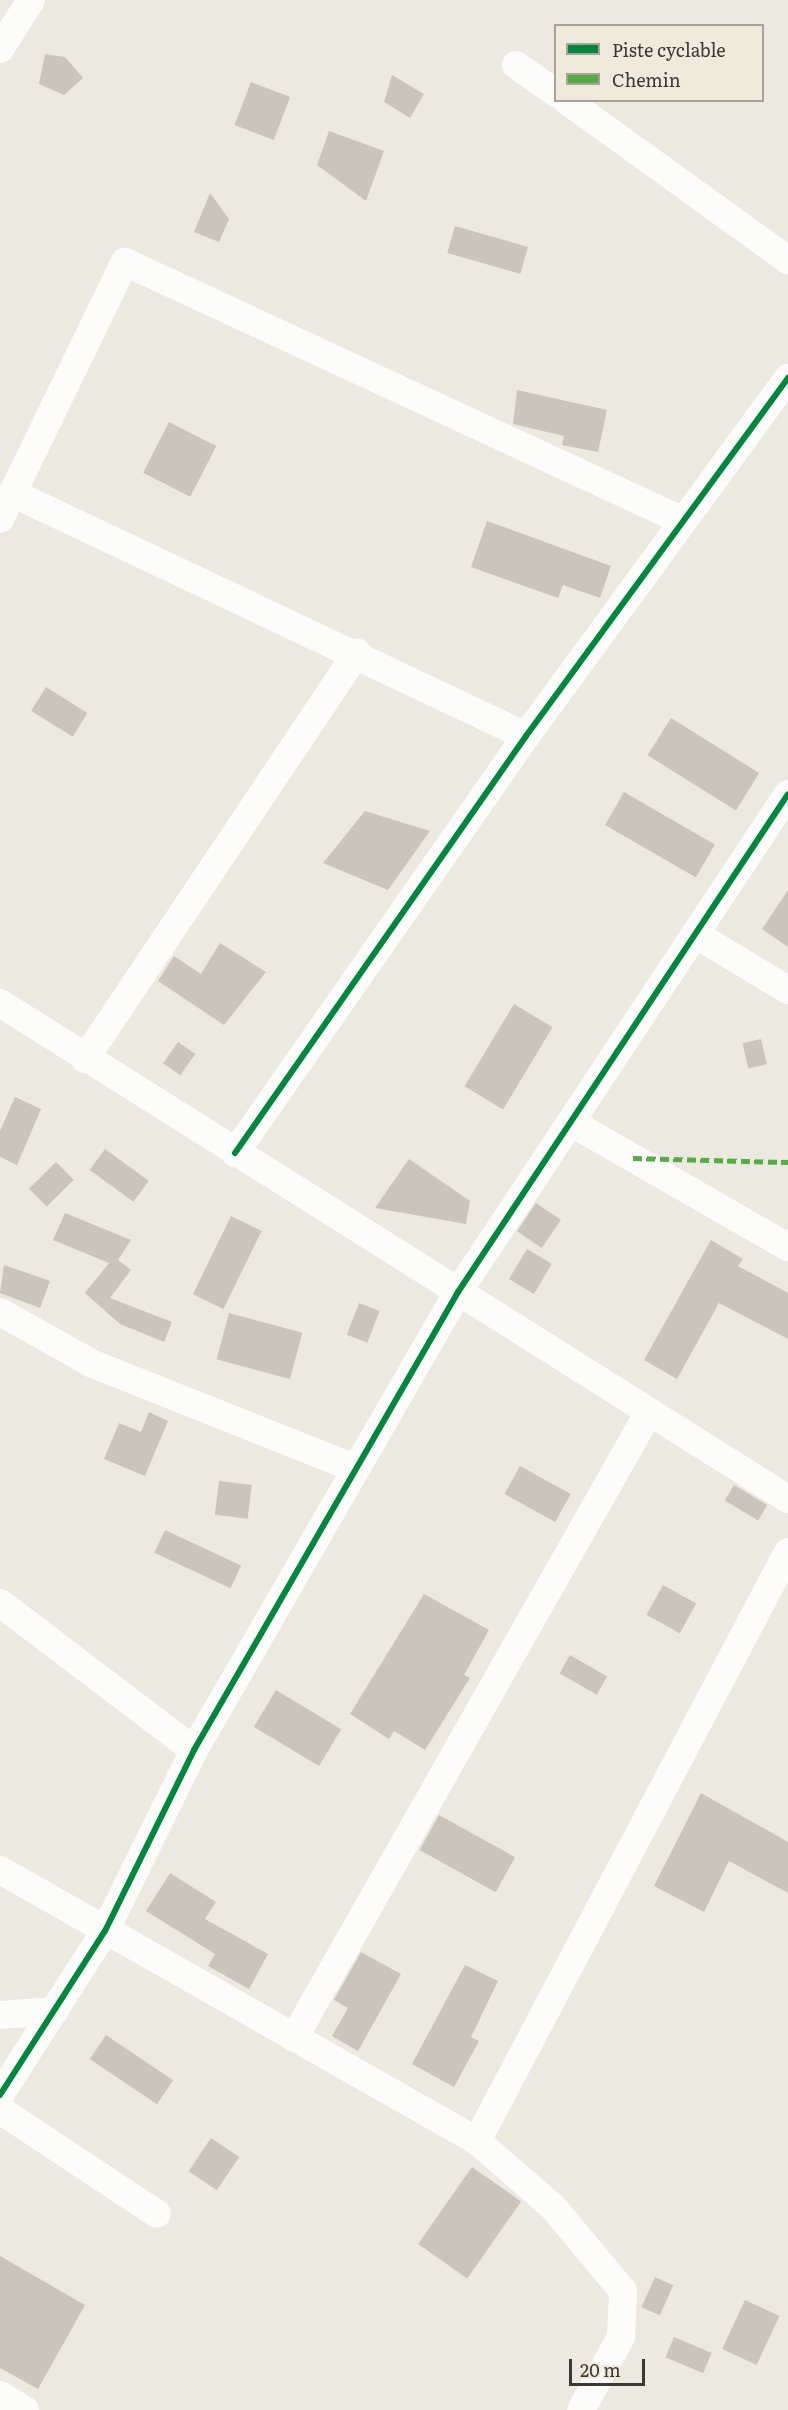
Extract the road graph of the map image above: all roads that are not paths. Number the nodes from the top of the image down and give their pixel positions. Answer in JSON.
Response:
{"nodes":[{"id":1,"x":32,"y":0,"type":"edge"},
{"id":2,"x":0,"y":49,"type":"edge"},
{"id":3,"x":516,"y":65,"type":"dead end"},
{"id":4,"x":554,"y":92,"type":"edge"},
{"id":5,"x":569,"y":102,"type":"edge"},
{"id":6,"x":788,"y":260,"type":"edge"},
{"id":7,"x":788,"y":378,"type":"edge"},
{"id":8,"x":12,"y":493,"type":"junction"},
{"id":9,"x":0,"y":519,"type":"edge"},
{"id":10,"x":681,"y":520,"type":"junction"},
{"id":11,"x":357,"y":653,"type":"junction"},
{"id":12,"x":526,"y":736,"type":"junction"},
{"id":13,"x":788,"y":794,"type":"edge"},
{"id":14,"x":695,"y":934,"type":"junction"},
{"id":15,"x":788,"y":990,"type":"edge"},
{"id":16,"x":0,"y":1003,"type":"edge"},
{"id":17,"x":85,"y":1059,"type":"junction"},
{"id":18,"x":572,"y":1123,"type":"junction"},
{"id":19,"x":235,"y":1153,"type":"junction"},
{"id":20,"x":788,"y":1247,"type":"edge"},
{"id":21,"x":458,"y":1292,"type":"junction"},
{"id":22,"x":0,"y":1312,"type":"edge"},
{"id":23,"x":649,"y":1412,"type":"junction"},
{"id":24,"x":355,"y":1468,"type":"junction"},
{"id":25,"x":788,"y":1499,"type":"edge"},
{"id":26,"x":788,"y":1552,"type":"edge"},
{"id":27,"x":0,"y":1603,"type":"edge"},
{"id":28,"x":194,"y":1750,"type":"junction"},
{"id":29,"x":0,"y":1870,"type":"edge"},
{"id":30,"x":105,"y":1931,"type":"junction"},
{"id":31,"x":55,"y":2011,"type":"junction"},
{"id":32,"x":0,"y":2015,"type":"edge"},
{"id":33,"x":294,"y":2038,"type":"junction"},
{"id":34,"x":0,"y":2096,"type":"edge"},
{"id":35,"x":0,"y":2110,"type":"edge"},
{"id":36,"x":477,"y":2141,"type":"junction"},
{"id":37,"x":157,"y":2214,"type":"dead end"},
{"id":38,"x":0,"y":2396,"type":"edge"},
{"id":39,"x":25,"y":2410,"type":"edge"},
{"id":40,"x":581,"y":2410,"type":"edge"}],
"edges":[{"from":1,"to":2,"type":"street"},
{"from":3,"to":4,"type":"street"},
{"from":5,"to":6,"type":"street"},
{"from":7,"to":10,"type":"street"},
{"from":8,"to":9,"type":"street"},
{"from":8,"to":10,"type":"street"},
{"from":8,"to":11,"type":"street"},
{"from":10,"to":12,"type":"street"},
{"from":11,"to":12,"type":"street"},
{"from":11,"to":17,"type":"street"},
{"from":12,"to":19,"type":"street"},
{"from":13,"to":14,"type":"street"},
{"from":14,"to":15,"type":"street"},
{"from":14,"to":18,"type":"street"},
{"from":16,"to":17,"type":"street"},
{"from":17,"to":19,"type":"street"},
{"from":18,"to":20,"type":"street"},
{"from":18,"to":21,"type":"street"},
{"from":19,"to":21,"type":"street"},
{"from":21,"to":23,"type":"street"},
{"from":21,"to":24,"type":"street"},
{"from":22,"to":24,"type":"street"},
{"from":23,"to":25,"type":"street"},
{"from":23,"to":33,"type":"street"},
{"from":24,"to":28,"type":"street"},
{"from":26,"to":36,"type":"street"},
{"from":27,"to":28,"type":"street"},
{"from":28,"to":30,"type":"street"},
{"from":29,"to":30,"type":"street"},
{"from":30,"to":31,"type":"street"},
{"from":30,"to":33,"type":"street"},
{"from":31,"to":32,"type":"street"},
{"from":31,"to":34,"type":"street"},
{"from":33,"to":36,"type":"street"},
{"from":35,"to":37,"type":"street"},
{"from":36,"to":40,"type":"street"},
{"from":38,"to":39,"type":"street"}]}
